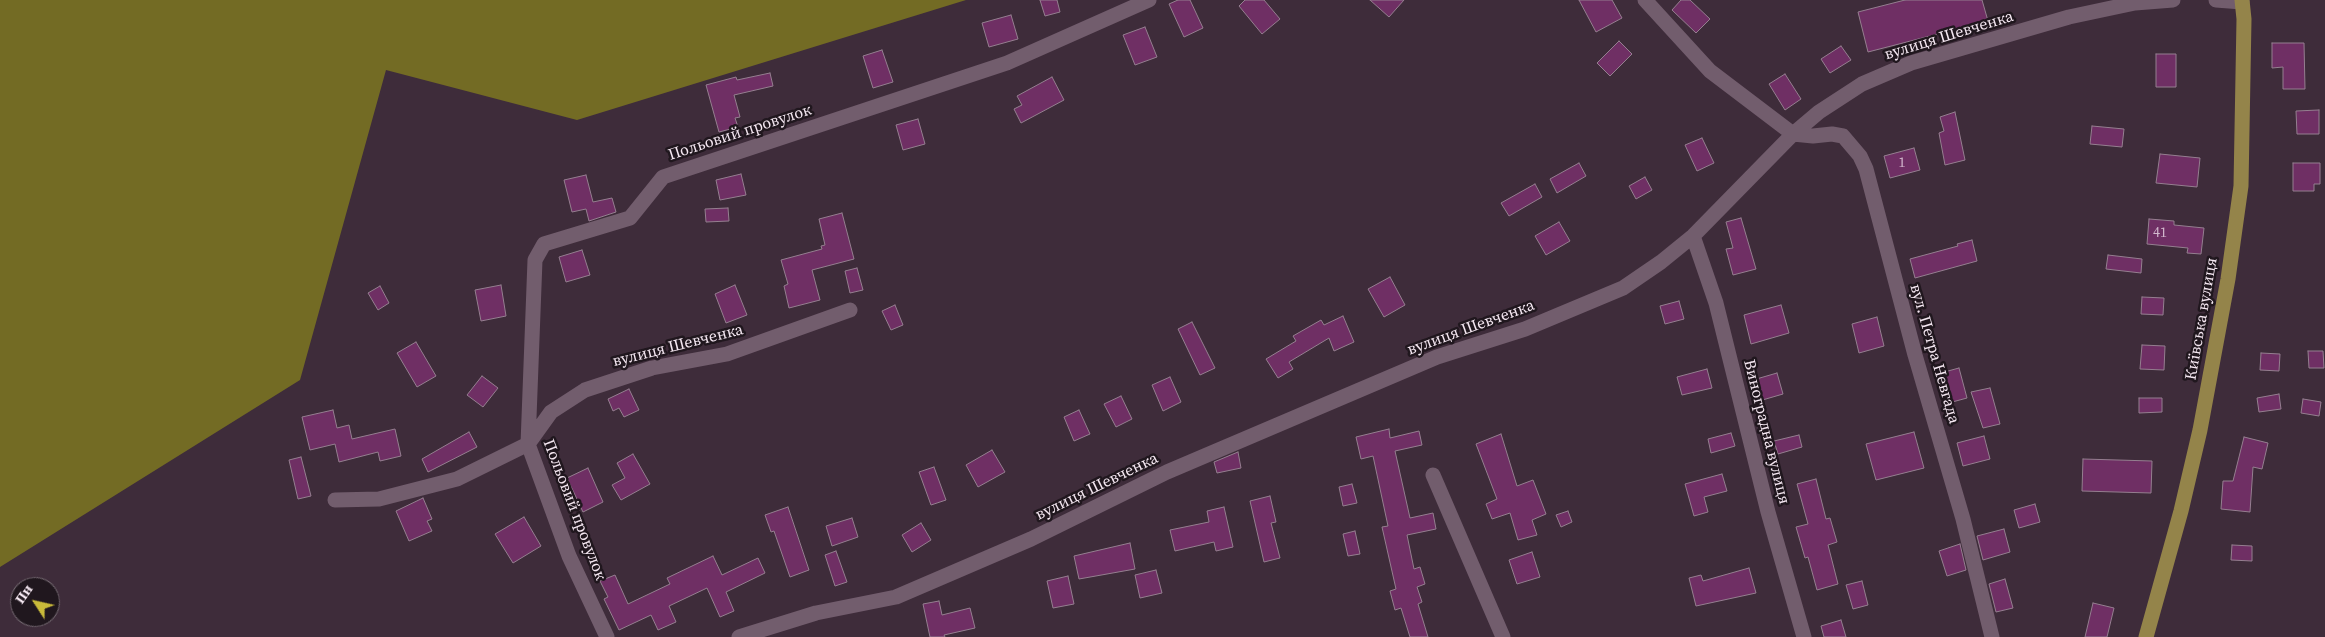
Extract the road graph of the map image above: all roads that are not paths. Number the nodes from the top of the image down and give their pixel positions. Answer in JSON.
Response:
{"nodes":[{"id":1,"x":1133,"y":0,"type":"edge"},
{"id":2,"x":1150,"y":0,"type":"edge"},
{"id":3,"x":1645,"y":0,"type":"edge"},
{"id":4,"x":2173,"y":0,"type":"edge"},
{"id":5,"x":2216,"y":0,"type":"edge"},
{"id":6,"x":2242,"y":1,"type":"edge"},
{"id":7,"x":1121,"y":11,"type":"junction"},
{"id":8,"x":1793,"y":134,"type":"junction"},
{"id":9,"x":1693,"y":236,"type":"junction"},
{"id":10,"x":850,"y":310,"type":"dead end"},
{"id":11,"x":528,"y":444,"type":"junction"},
{"id":12,"x":1433,"y":475,"type":"dead end"},
{"id":13,"x":335,"y":500,"type":"dead end"},
{"id":14,"x":607,"y":637,"type":"edge"},
{"id":15,"x":739,"y":637,"type":"edge"},
{"id":16,"x":1503,"y":637,"type":"edge"},
{"id":17,"x":1804,"y":637,"type":"edge"},
{"id":18,"x":1992,"y":637,"type":"edge"},
{"id":19,"x":2146,"y":637,"type":"edge"}],
"edges":[{"from":1,"to":7,"type":"street"},
{"from":2,"to":7,"type":"street","name":"Польовий провулок"},
{"from":3,"to":8,"type":"street"},
{"from":4,"to":8,"type":"street","name":"вулиця Шевченка"},
{"from":5,"to":6,"type":"street"},
{"from":6,"to":19,"type":"main road","name":"Київська вулиця"},
{"from":7,"to":11,"type":"street","name":"Польовий провулок"},
{"from":8,"to":9,"type":"street","name":"вулиця Шевченка"},
{"from":8,"to":18,"type":"street","name":"вул. Петра Невгада"},
{"from":9,"to":15,"type":"street","name":"вулиця Шевченка"},
{"from":9,"to":17,"type":"street","name":"Виноградна вулиця"},
{"from":10,"to":11,"type":"street","name":"вулиця Шевченка"},
{"from":11,"to":13,"type":"street","name":"вулиця Шевченка"},
{"from":11,"to":14,"type":"street","name":"Польовий провулок"},
{"from":12,"to":16,"type":"street"}]}
